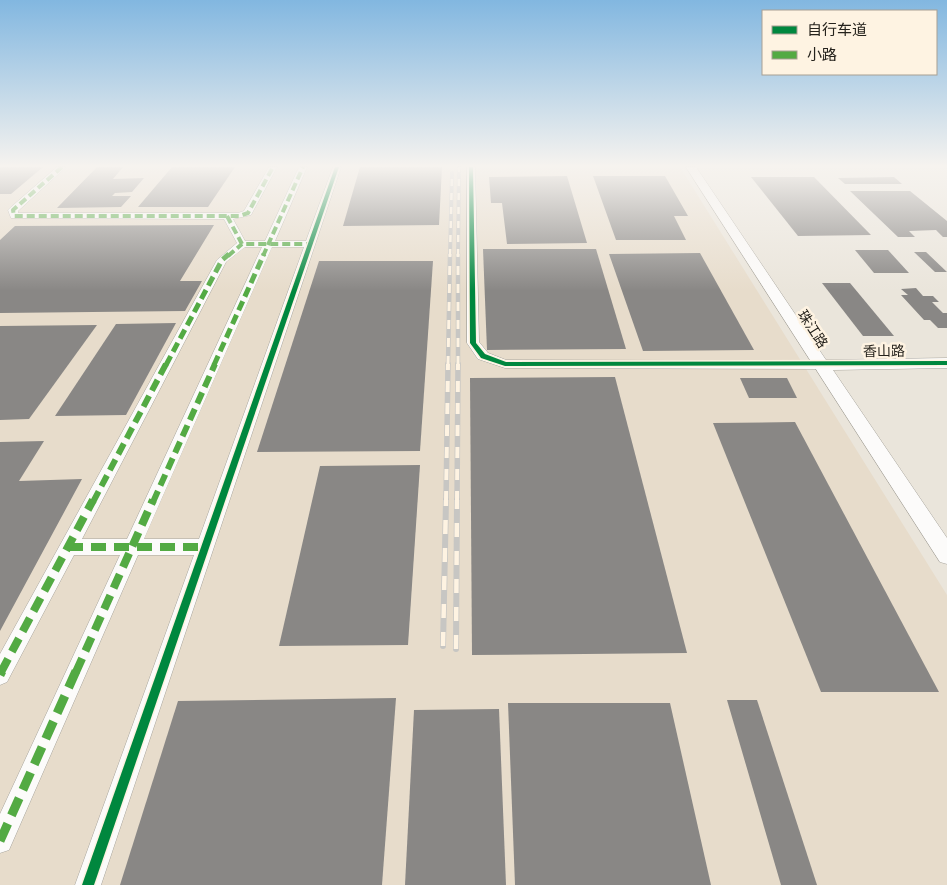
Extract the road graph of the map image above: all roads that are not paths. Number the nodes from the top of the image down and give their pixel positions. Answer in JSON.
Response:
{"nodes":[{"id":1,"x":15,"y":208,"type":"edge"},
{"id":2,"x":250,"y":208,"type":"edge"},
{"id":3,"x":284,"y":208,"type":"edge"},
{"id":4,"x":323,"y":208,"type":"edge"},
{"id":5,"x":471,"y":208,"type":"edge"},
{"id":6,"x":718,"y":208,"type":"edge"},
{"id":7,"x":227,"y":216,"type":"junction"},
{"id":8,"x":242,"y":244,"type":"junction"},
{"id":9,"x":310,"y":244,"type":"junction"},
{"id":10,"x":268,"y":245,"type":"junction"},
{"id":11,"x":947,"y":363,"type":"edge"},
{"id":12,"x":821,"y":364,"type":"junction"},
{"id":13,"x":205,"y":546,"type":"junction"},
{"id":14,"x":133,"y":547,"type":"junction"},
{"id":15,"x":68,"y":548,"type":"junction"},
{"id":16,"x":947,"y":555,"type":"edge"},
{"id":17,"x":0,"y":675,"type":"edge"},
{"id":18,"x":0,"y":841,"type":"edge"},
{"id":19,"x":88,"y":885,"type":"edge"}],
"edges":[{"from":1,"to":7,"type":"street"},
{"from":2,"to":7,"type":"street"},
{"from":3,"to":10,"type":"street"},
{"from":4,"to":9,"type":"street"},
{"from":5,"to":12,"type":"street"},
{"from":6,"to":12,"type":"street","name":"珠江路"},
{"from":7,"to":8,"type":"street"},
{"from":8,"to":10,"type":"street"},
{"from":8,"to":15,"type":"street"},
{"from":9,"to":10,"type":"street"},
{"from":9,"to":13,"type":"street"},
{"from":10,"to":14,"type":"street"},
{"from":11,"to":12,"type":"street","name":"香山路"},
{"from":12,"to":16,"type":"street","name":"珠江路"},
{"from":13,"to":14,"type":"street"},
{"from":13,"to":19,"type":"street"},
{"from":14,"to":15,"type":"street"},
{"from":14,"to":18,"type":"street"},
{"from":15,"to":17,"type":"street"}]}
